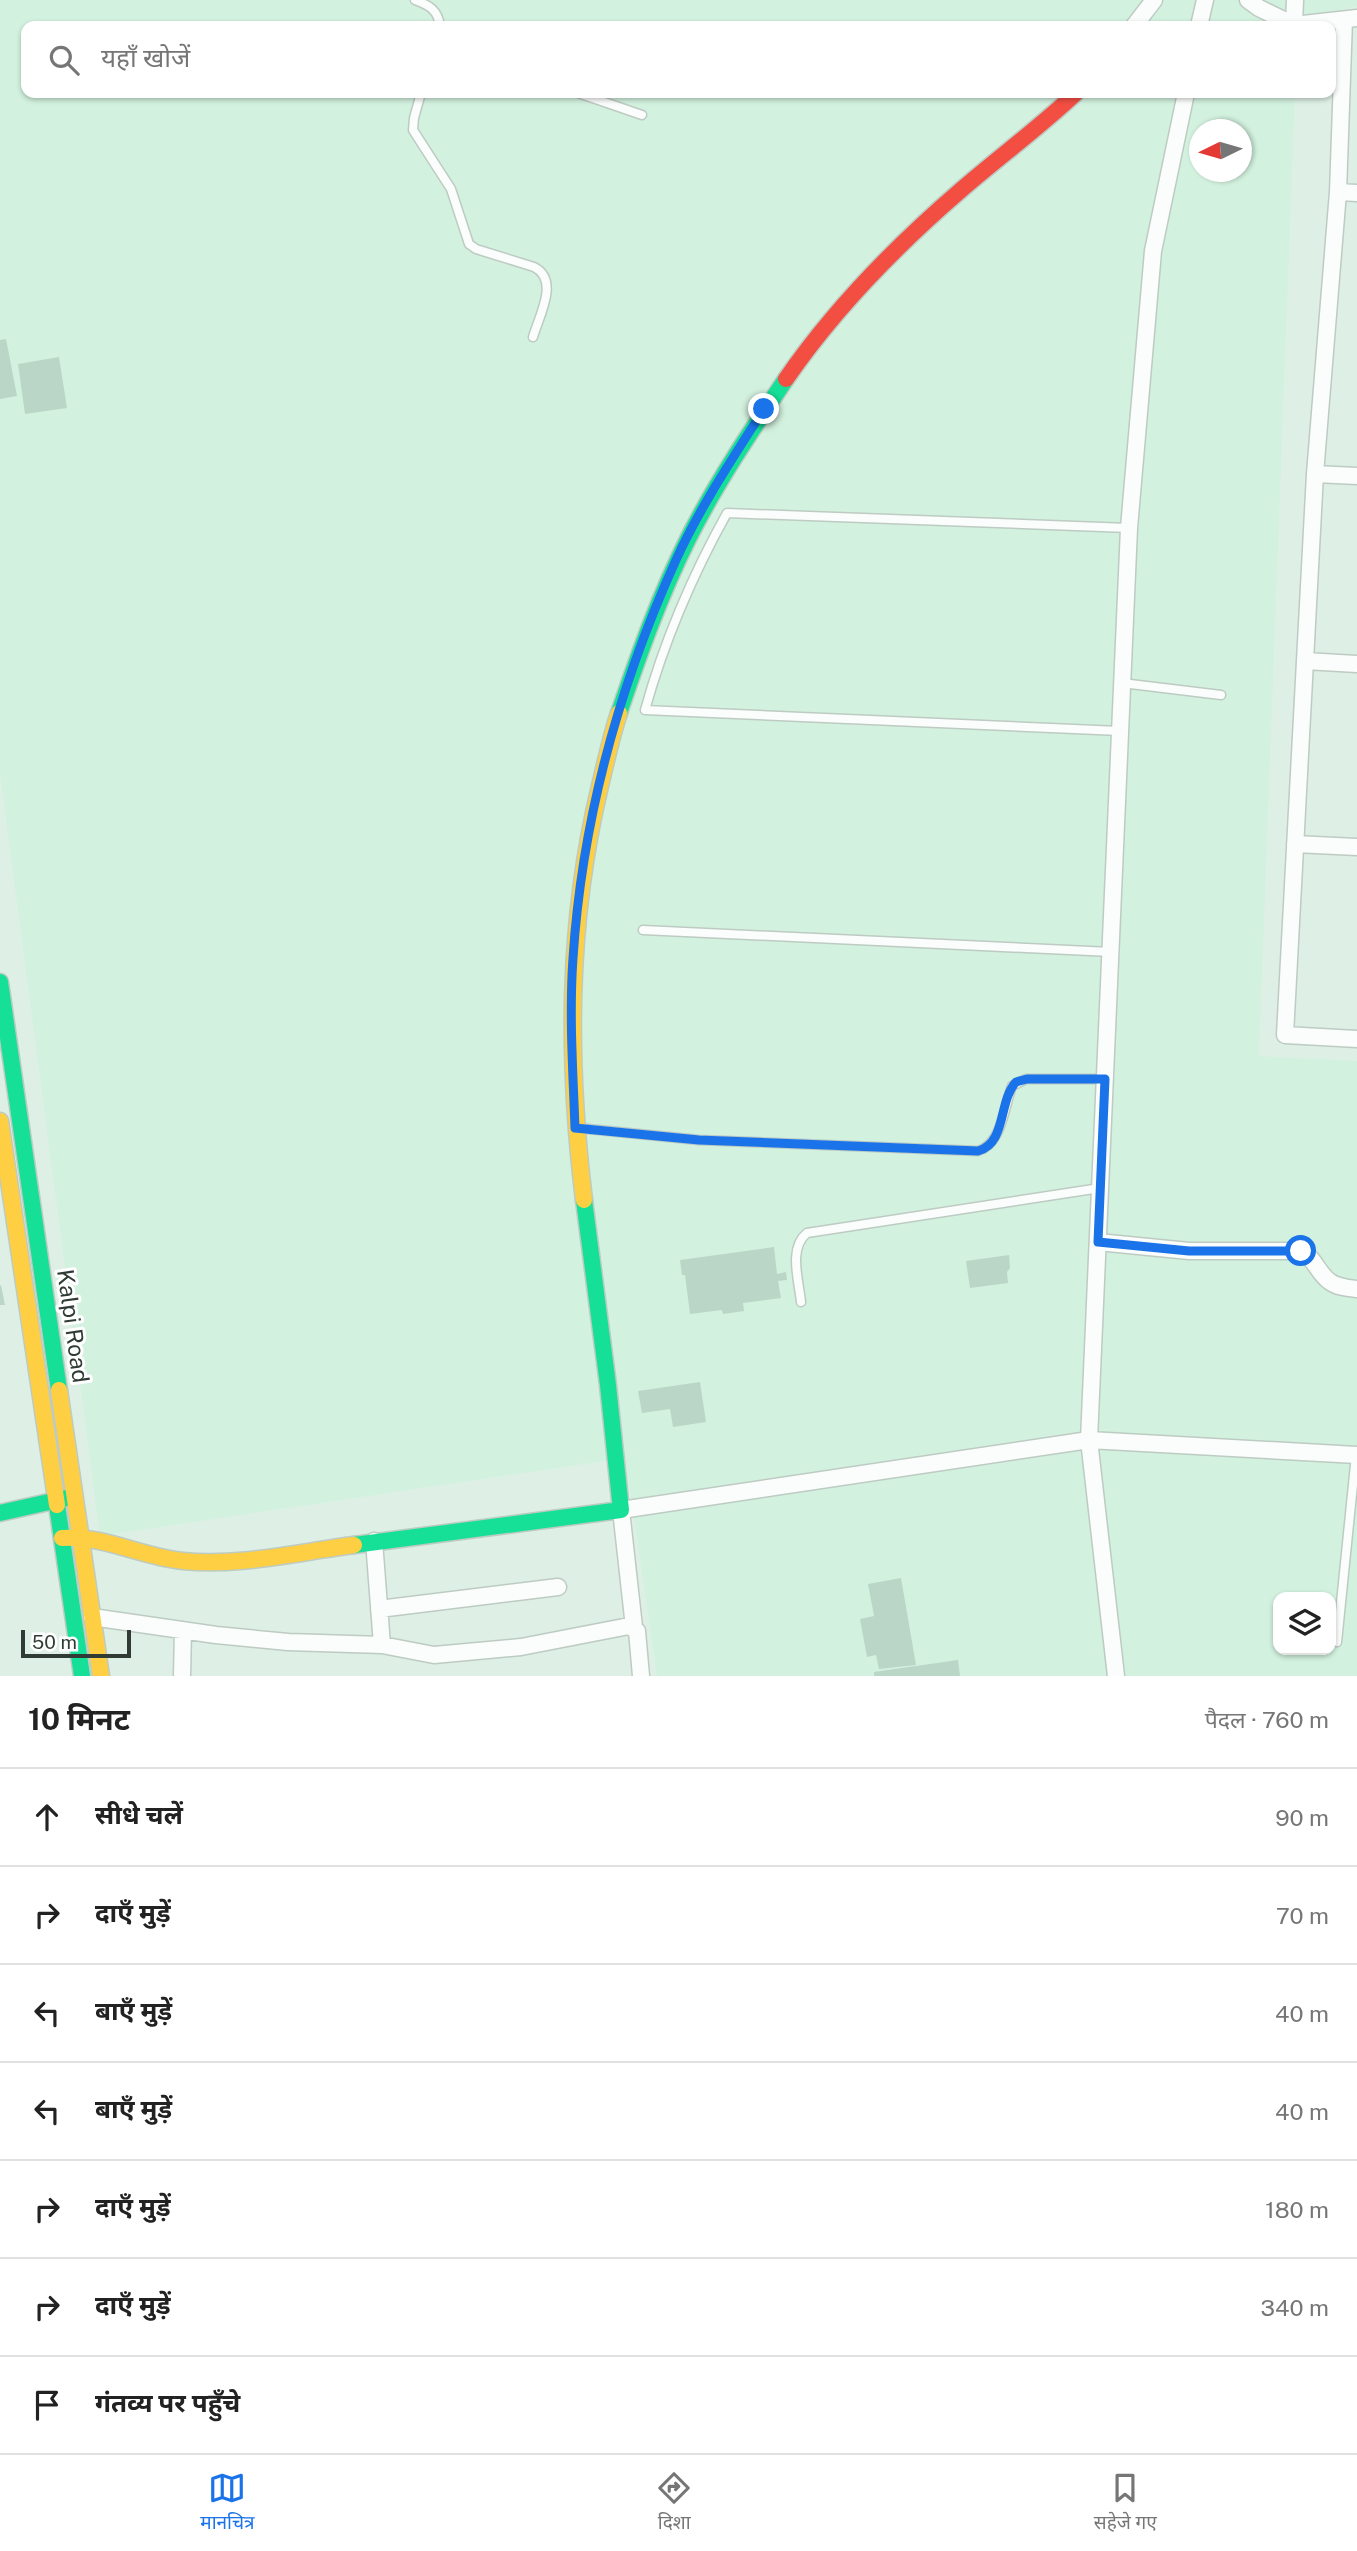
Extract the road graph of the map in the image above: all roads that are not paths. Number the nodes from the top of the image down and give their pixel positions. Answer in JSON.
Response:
{"nodes":[{"id":1,"x":415,"y":0,"type":"edge"},
{"id":2,"x":1154,"y":0,"type":"edge"},
{"id":3,"x":1205,"y":0,"type":"edge"},
{"id":4,"x":1295,"y":0,"type":"edge"},
{"id":5,"x":1255,"y":3,"type":"edge"},
{"id":6,"x":1350,"y":19,"type":"edge"},
{"id":7,"x":438,"y":21,"type":"edge"},
{"id":8,"x":1138,"y":21,"type":"edge"},
{"id":9,"x":1200,"y":21,"type":"edge"},
{"id":10,"x":1287,"y":21,"type":"edge"},
{"id":11,"x":1294,"y":21,"type":"edge"},
{"id":12,"x":1331,"y":21,"type":"edge"},
{"id":13,"x":420,"y":98,"type":"edge"},
{"id":14,"x":593,"y":98,"type":"edge"},
{"id":15,"x":1070,"y":98,"type":"edge"},
{"id":16,"x":1185,"y":98,"type":"edge"},
{"id":17,"x":642,"y":115,"type":"dead end"},
{"id":18,"x":1338,"y":192,"type":"junction"},
{"id":19,"x":1357,"y":193,"type":"edge"},
{"id":20,"x":533,"y":337,"type":"dead end"},
{"id":21,"x":1315,"y":474,"type":"junction"},
{"id":22,"x":1357,"y":476,"type":"edge"},
{"id":23,"x":1129,"y":528,"type":"junction"},
{"id":24,"x":1305,"y":661,"type":"junction"},
{"id":25,"x":1357,"y":664,"type":"edge"},
{"id":26,"x":1122,"y":683,"type":"junction"},
{"id":27,"x":1222,"y":695,"type":"dead end"},
{"id":28,"x":1120,"y":731,"type":"junction"},
{"id":29,"x":1295,"y":844,"type":"junction"},
{"id":30,"x":1357,"y":847,"type":"edge"},
{"id":31,"x":643,"y":930,"type":"dead end"},
{"id":32,"x":1111,"y":952,"type":"junction"},
{"id":33,"x":0,"y":982,"type":"edge"},
{"id":34,"x":1357,"y":1039,"type":"edge"},
{"id":35,"x":1105,"y":1079,"type":"junction"},
{"id":36,"x":0,"y":1121,"type":"edge"},
{"id":37,"x":575,"y":1128,"type":"junction"},
{"id":38,"x":1100,"y":1188,"type":"junction"},
{"id":39,"x":1098,"y":1242,"type":"junction"},
{"id":40,"x":1357,"y":1289,"type":"edge"},
{"id":41,"x":801,"y":1302,"type":"dead end"},
{"id":42,"x":1089,"y":1440,"type":"junction"},
{"id":43,"x":1357,"y":1455,"type":"edge"},
{"id":44,"x":74,"y":1497,"type":"junction"},
{"id":45,"x":56,"y":1499,"type":"junction"},
{"id":46,"x":3,"y":1510,"type":"edge"},
{"id":47,"x":621,"y":1510,"type":"junction"},
{"id":48,"x":81,"y":1536,"type":"junction"},
{"id":49,"x":62,"y":1538,"type":"junction"},
{"id":50,"x":374,"y":1541,"type":"junction"},
{"id":51,"x":558,"y":1587,"type":"dead end"},
{"id":52,"x":379,"y":1609,"type":"junction"},
{"id":53,"x":92,"y":1617,"type":"junction"},
{"id":54,"x":634,"y":1627,"type":"junction"},
{"id":55,"x":183,"y":1630,"type":"junction"},
{"id":56,"x":1337,"y":1643,"type":"dead end"},
{"id":57,"x":382,"y":1645,"type":"junction"},
{"id":58,"x":82,"y":1676,"type":"edge"},
{"id":59,"x":100,"y":1676,"type":"edge"},
{"id":60,"x":183,"y":1676,"type":"edge"},
{"id":61,"x":641,"y":1676,"type":"edge"},
{"id":62,"x":1116,"y":1676,"type":"edge"}],
"edges":[{"from":1,"to":7,"type":"lane"},
{"from":2,"to":8,"type":"street"},
{"from":3,"to":9,"type":"street"},
{"from":4,"to":11,"type":"street"},
{"from":5,"to":10,"type":"street"},
{"from":6,"to":12,"type":"street"},
{"from":6,"to":18,"type":"street"},
{"from":13,"to":20,"type":"lane"},
{"from":14,"to":17,"type":"lane"},
{"from":15,"to":37,"type":"street"},
{"from":16,"to":23,"type":"street"},
{"from":18,"to":19,"type":"street"},
{"from":18,"to":21,"type":"street"},
{"from":21,"to":22,"type":"street"},
{"from":21,"to":24,"type":"street"},
{"from":23,"to":26,"type":"street"},
{"from":23,"to":28,"type":"lane"},
{"from":24,"to":25,"type":"street"},
{"from":24,"to":29,"type":"street"},
{"from":26,"to":27,"type":"lane"},
{"from":26,"to":28,"type":"street"},
{"from":28,"to":32,"type":"street"},
{"from":29,"to":30,"type":"street"},
{"from":29,"to":34,"type":"street"},
{"from":31,"to":32,"type":"lane"},
{"from":32,"to":35,"type":"street"},
{"from":33,"to":44,"type":"street","name":"Kalpi Road"},
{"from":35,"to":37,"type":"lane"},
{"from":35,"to":38,"type":"street"},
{"from":36,"to":45,"type":"street","name":"Kalpi Road"},
{"from":37,"to":47,"type":"street"},
{"from":38,"to":39,"type":"street"},
{"from":38,"to":41,"type":"lane"},
{"from":39,"to":40,"type":"street"},
{"from":39,"to":42,"type":"street"},
{"from":42,"to":43,"type":"street"},
{"from":42,"to":47,"type":"street"},
{"from":42,"to":62,"type":"street"},
{"from":43,"to":56,"type":"lane"},
{"from":44,"to":45,"type":"street"},
{"from":44,"to":48,"type":"street","name":"Kalpi Road"},
{"from":45,"to":46,"type":"street"},
{"from":45,"to":49,"type":"street","name":"Kalpi Road"},
{"from":47,"to":50,"type":"street"},
{"from":47,"to":54,"type":"street"},
{"from":48,"to":49,"type":"street"},
{"from":48,"to":50,"type":"street"},
{"from":48,"to":53,"type":"street","name":"Kalpi Road"},
{"from":49,"to":58,"type":"street","name":"Kalpi Road"},
{"from":50,"to":52,"type":"street"},
{"from":51,"to":52,"type":"street"},
{"from":52,"to":57,"type":"street"},
{"from":53,"to":55,"type":"street"},
{"from":53,"to":59,"type":"street","name":"Kalpi Road"},
{"from":54,"to":57,"type":"street"},
{"from":54,"to":61,"type":"street"},
{"from":55,"to":57,"type":"street"},
{"from":55,"to":60,"type":"street"}]}
